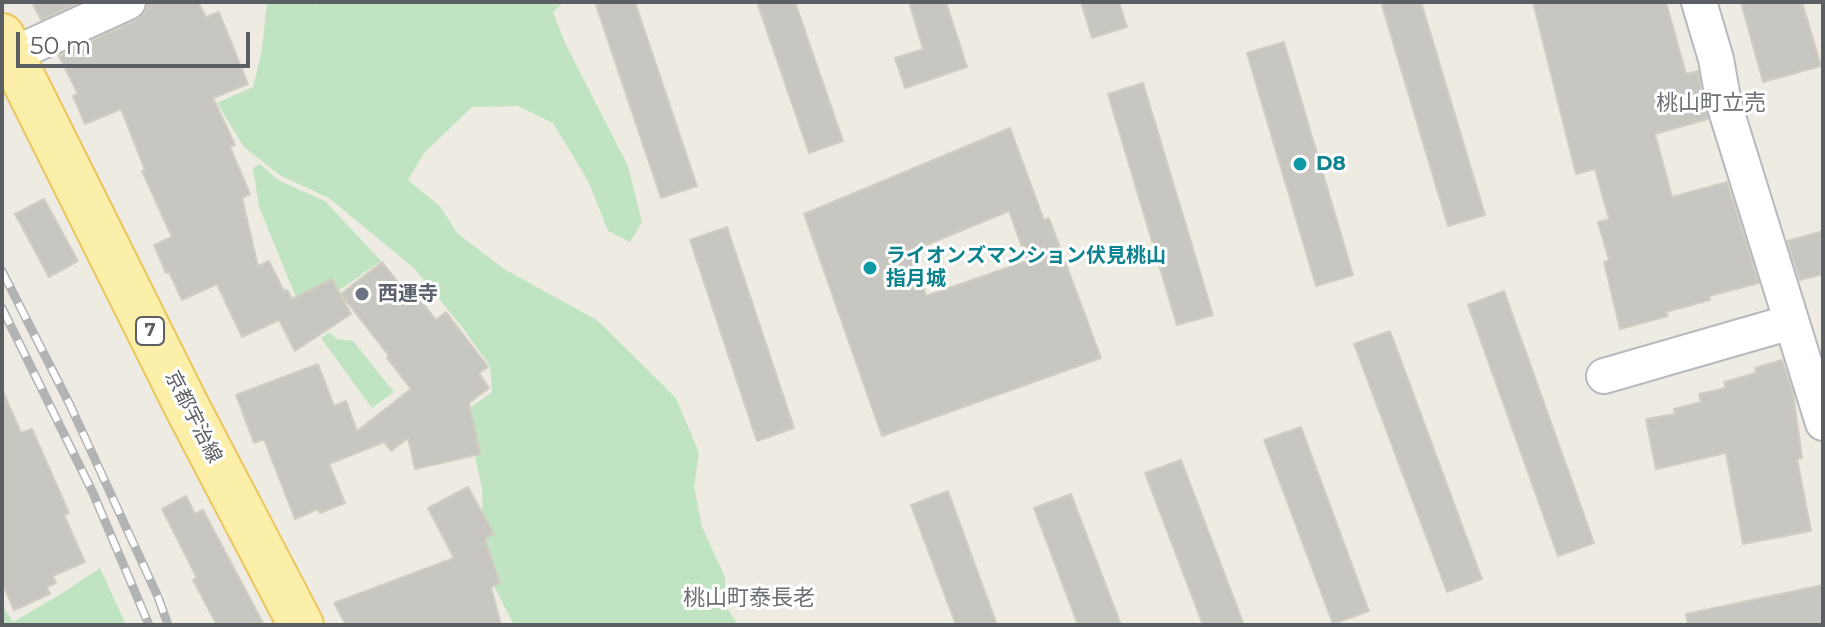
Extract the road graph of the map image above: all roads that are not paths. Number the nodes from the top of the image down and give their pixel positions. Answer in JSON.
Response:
{"nodes":[{"id":1,"x":128,"y":2,"type":"edge"},
{"id":2,"x":1699,"y":2,"type":"edge"},
{"id":3,"x":7,"y":46,"type":"edge"},
{"id":4,"x":1791,"y":322,"type":"junction"},
{"id":5,"x":1604,"y":376,"type":"dead end"},
{"id":6,"x":1823,"y":423,"type":"edge"},
{"id":7,"x":301,"y":625,"type":"edge"}],
"edges":[{"from":1,"to":3,"type":"street"},
{"from":2,"to":4,"type":"street"},
{"from":3,"to":7,"type":"main road","name":"京都宇治線","number":"7"},
{"from":4,"to":5,"type":"street"},
{"from":4,"to":6,"type":"street"}]}
